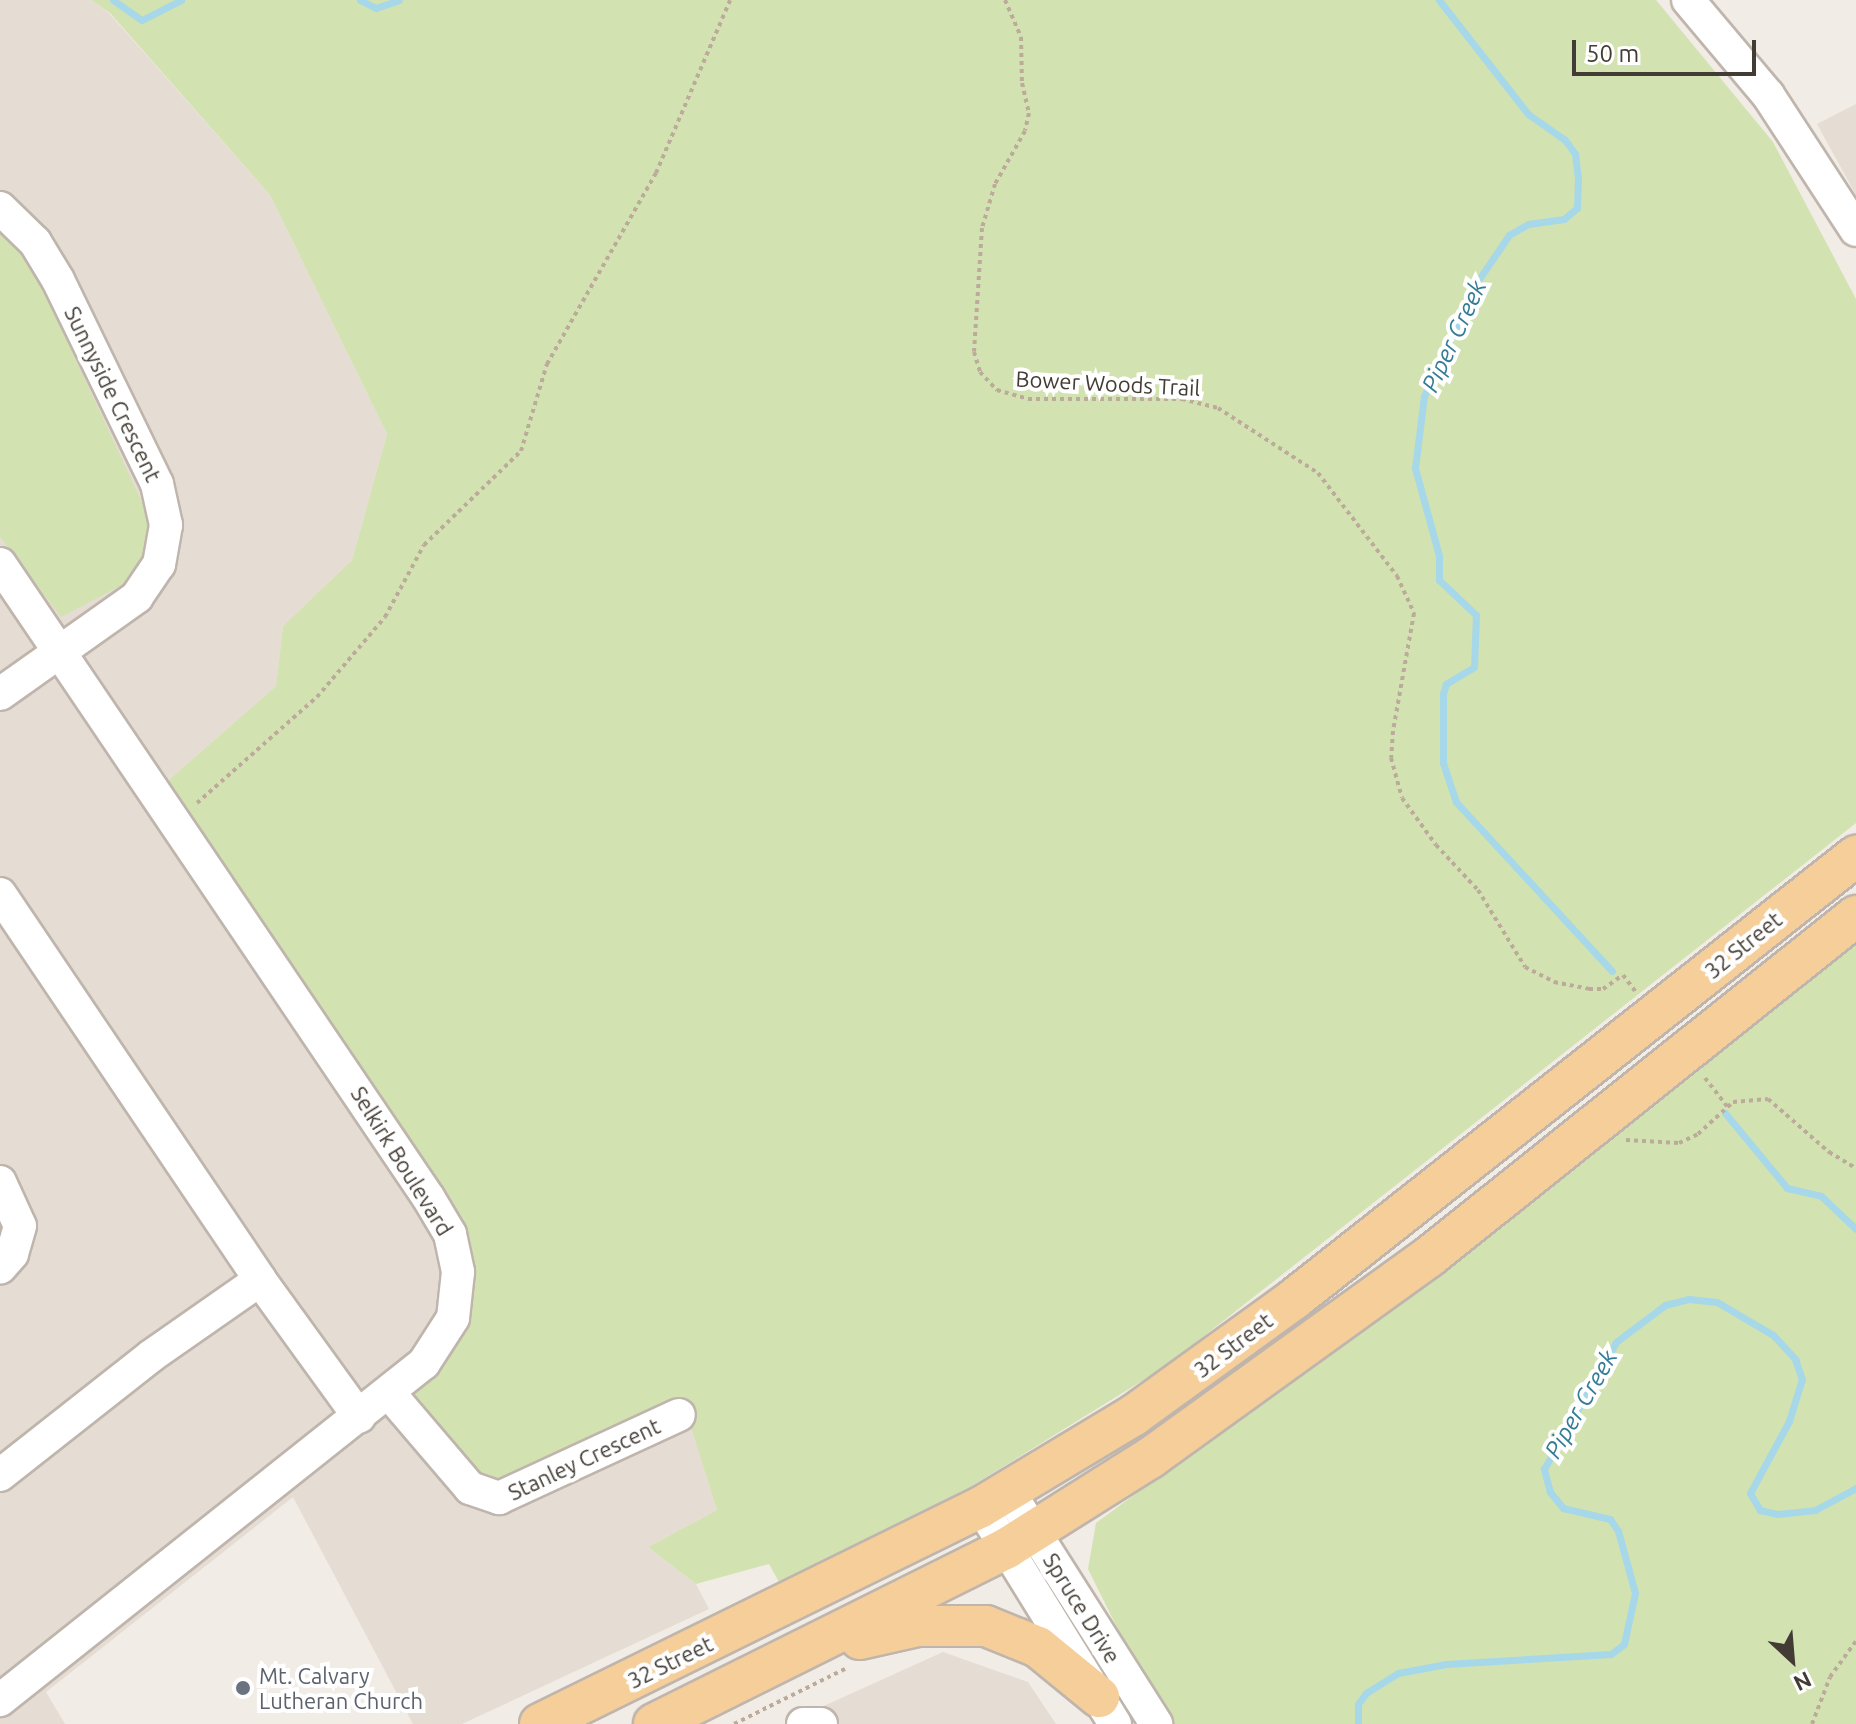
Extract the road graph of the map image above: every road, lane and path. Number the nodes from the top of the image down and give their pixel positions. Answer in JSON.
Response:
{"nodes":[{"id":1,"x":730,"y":0,"type":"edge"},
{"id":2,"x":1005,"y":0,"type":"edge"},
{"id":3,"x":1688,"y":0,"type":"edge"},
{"id":4,"x":0,"y":208,"type":"edge"},
{"id":5,"x":1856,"y":230,"type":"edge"},
{"id":6,"x":0,"y":564,"type":"edge"},
{"id":7,"x":61,"y":652,"type":"junction"},
{"id":8,"x":0,"y":694,"type":"edge"},
{"id":9,"x":174,"y":819,"type":"junction"},
{"id":10,"x":1856,"y":856,"type":"edge"},
{"id":11,"x":0,"y":894,"type":"edge"},
{"id":12,"x":1856,"y":916,"type":"edge"},
{"id":13,"x":1623,"y":975,"type":"dead end"},
{"id":14,"x":1705,"y":1078,"type":"dead end"},
{"id":15,"x":1727,"y":1106,"type":"junction"},
{"id":16,"x":1616,"y":1139,"type":"dead end"},
{"id":17,"x":1856,"y":1168,"type":"edge"},
{"id":18,"x":0,"y":1182,"type":"edge"},
{"id":19,"x":0,"y":1268,"type":"edge"},
{"id":20,"x":260,"y":1280,"type":"junction"},
{"id":21,"x":389,"y":1393,"type":"junction"},
{"id":22,"x":679,"y":1415,"type":"dead end"},
{"id":23,"x":359,"y":1417,"type":"junction"},
{"id":24,"x":0,"y":1475,"type":"edge"},
{"id":25,"x":995,"y":1500,"type":"junction"},
{"id":26,"x":1021,"y":1540,"type":"junction"},
{"id":27,"x":1856,"y":1641,"type":"edge"},
{"id":28,"x":802,"y":1652,"type":"junction"},
{"id":29,"x":0,"y":1700,"type":"edge"},
{"id":30,"x":1107,"y":1711,"type":"edge"},
{"id":31,"x":540,"y":1724,"type":"edge"},
{"id":32,"x":654,"y":1724,"type":"edge"},
{"id":33,"x":803,"y":1724,"type":"edge"},
{"id":34,"x":821,"y":1724,"type":"edge"},
{"id":35,"x":1156,"y":1724,"type":"edge"},
{"id":36,"x":1812,"y":1724,"type":"edge"}],
"edges":[{"from":1,"to":9,"type":"path"},
{"from":2,"to":13,"type":"path","name":"Bower Woods Trail"},
{"from":3,"to":5,"type":"street"},
{"from":4,"to":7,"type":"street","name":"Sunnyside Crescent"},
{"from":6,"to":7,"type":"street","name":"Selkirk Boulevard"},
{"from":7,"to":8,"type":"street","name":"Sunnyside Crescent"},
{"from":7,"to":9,"type":"street","name":"Selkirk Boulevard"},
{"from":9,"to":21,"type":"street","name":"Selkirk Boulevard"},
{"from":10,"to":25,"type":"main road","name":"32 Street"},
{"from":11,"to":20,"type":"street"},
{"from":12,"to":26,"type":"main road","name":"32 Street"},
{"from":14,"to":15,"type":"path"},
{"from":15,"to":16,"type":"path"},
{"from":15,"to":17,"type":"path"},
{"from":18,"to":19,"type":"street"},
{"from":20,"to":23,"type":"street"},
{"from":20,"to":24,"type":"street"},
{"from":21,"to":22,"type":"street","name":"Stanley Crescent"},
{"from":21,"to":23,"type":"street","name":"Selkirk Boulevard"},
{"from":23,"to":29,"type":"street","name":"Selkirk Boulevard"},
{"from":25,"to":26,"type":"street","name":"Spruce Drive"},
{"from":25,"to":31,"type":"main road","name":"32 Street"},
{"from":26,"to":28,"type":"main road","name":"32 Street"},
{"from":26,"to":30,"type":"street","name":"Spruce Drive"},
{"from":26,"to":35,"type":"street","name":"Spruce Drive"},
{"from":27,"to":36,"type":"path"},
{"from":28,"to":30,"type":"main road"},
{"from":28,"to":32,"type":"main road","name":"32 Street"},
{"from":33,"to":34,"type":"street"}]}
